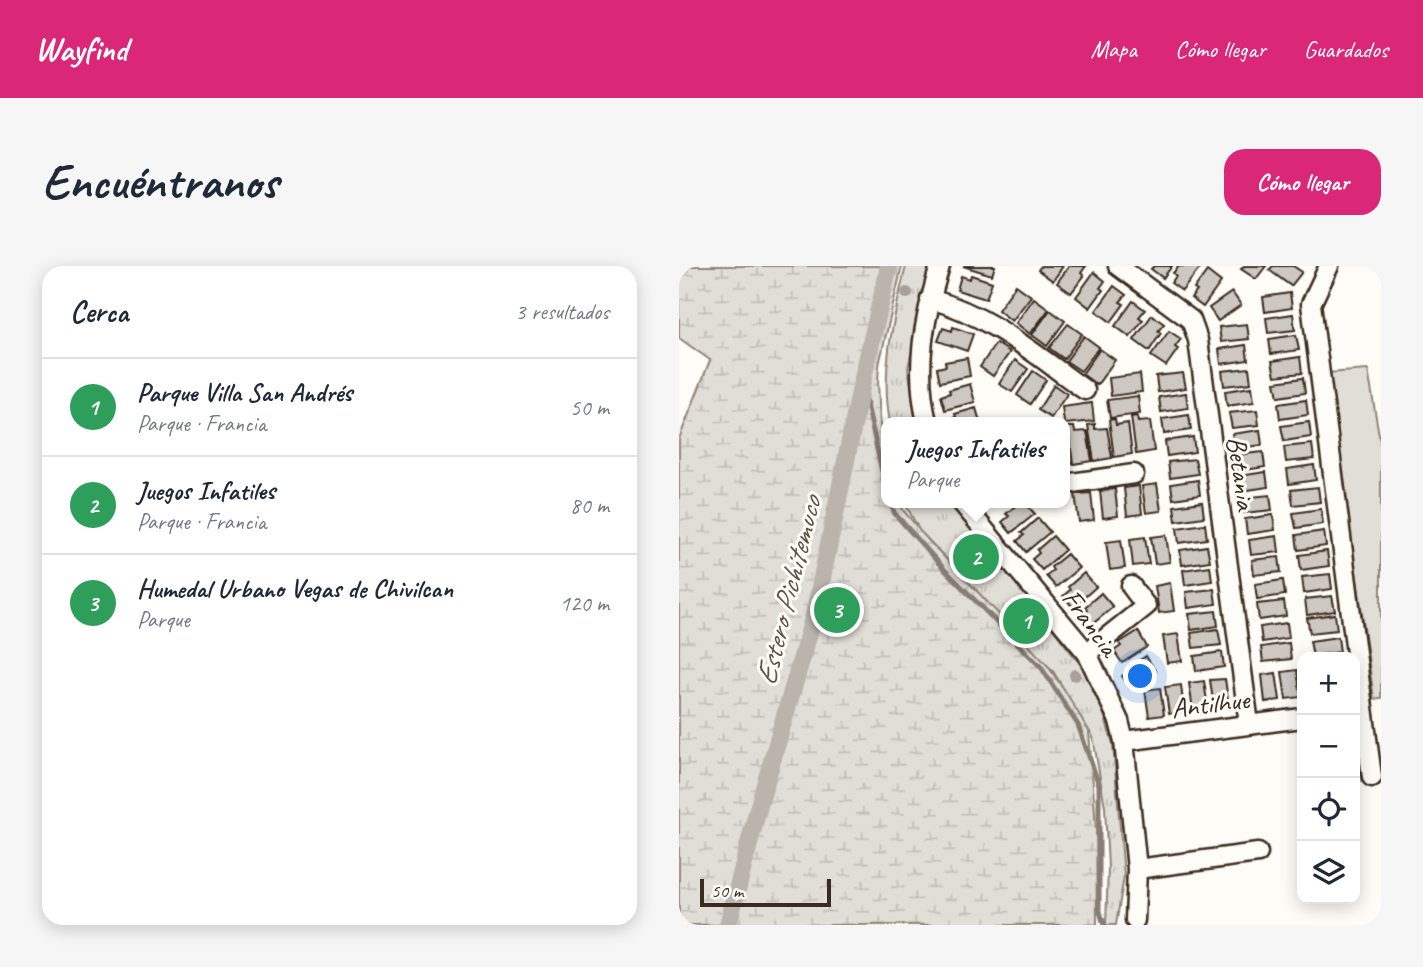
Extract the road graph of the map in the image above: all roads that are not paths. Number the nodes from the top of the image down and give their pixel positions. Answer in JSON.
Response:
{"nodes":[{"id":1,"x":940,"y":266,"type":"edge"},
{"id":2,"x":1118,"y":266,"type":"edge"},
{"id":3,"x":1329,"y":266,"type":"edge"},
{"id":4,"x":930,"y":299,"type":"junction"},
{"id":5,"x":1086,"y":390,"type":"dead end"},
{"id":6,"x":926,"y":417,"type":"edge"},
{"id":7,"x":1134,"y":474,"type":"dead end"},
{"id":8,"x":1070,"y":483,"type":"edge"},
{"id":9,"x":967,"y":508,"type":"edge"},
{"id":10,"x":1131,"y":586,"type":"dead end"},
{"id":11,"x":1087,"y":653,"type":"junction"},
{"id":12,"x":1367,"y":711,"type":"edge"},
{"id":13,"x":1297,"y":719,"type":"edge"},
{"id":14,"x":1249,"y":724,"type":"junction"},
{"id":15,"x":1124,"y":741,"type":"junction"},
{"id":16,"x":1372,"y":776,"type":"dead end"},
{"id":17,"x":1258,"y":853,"type":"dead end"},
{"id":18,"x":1137,"y":869,"type":"junction"},
{"id":19,"x":1135,"y":920,"type":"dead end"}],
"edges":[{"from":1,"to":4,"type":"street"},
{"from":2,"to":14,"type":"street","name":"Betania"},
{"from":3,"to":12,"type":"street"},
{"from":4,"to":5,"type":"street"},
{"from":4,"to":6,"type":"street"},
{"from":7,"to":8,"type":"street"},
{"from":9,"to":11,"type":"street","name":"Francia"},
{"from":10,"to":11,"type":"street"},
{"from":11,"to":15,"type":"street","name":"Francia"},
{"from":12,"to":16,"type":"street"},
{"from":13,"to":14,"type":"street","name":"Antilhue"},
{"from":14,"to":15,"type":"street","name":"Antilhue"},
{"from":15,"to":18,"type":"street","name":"Francia"},
{"from":17,"to":18,"type":"street"},
{"from":18,"to":19,"type":"street","name":"Francia"}]}
